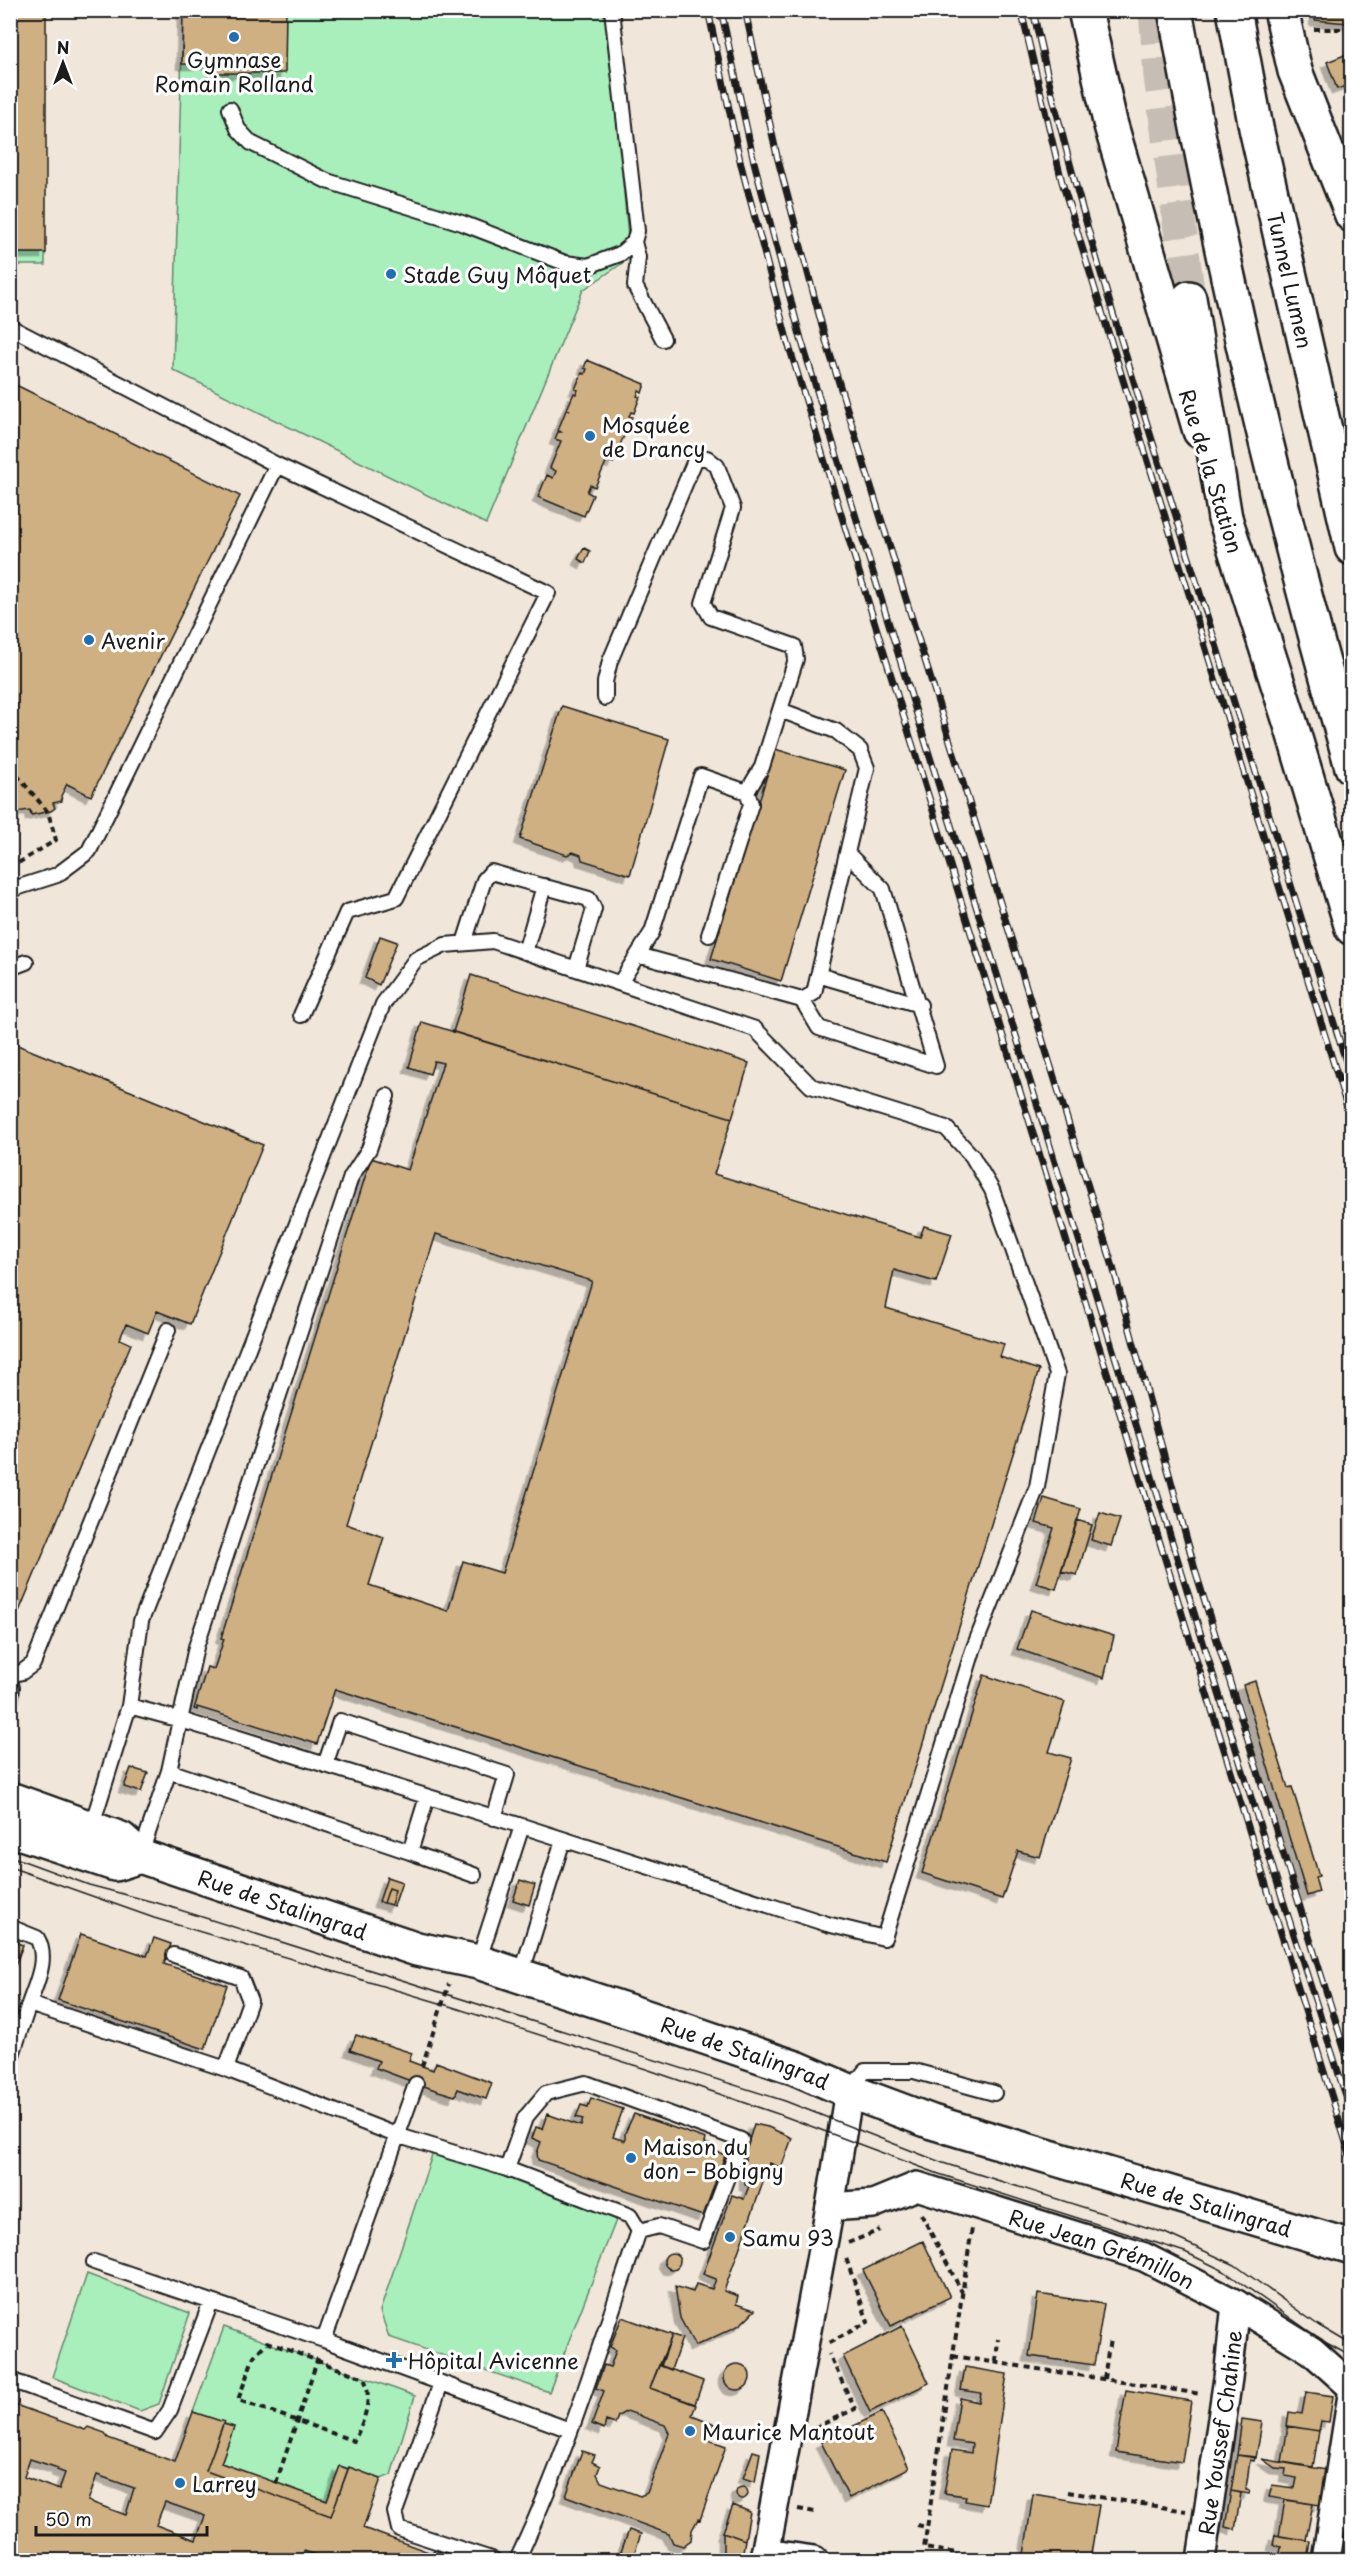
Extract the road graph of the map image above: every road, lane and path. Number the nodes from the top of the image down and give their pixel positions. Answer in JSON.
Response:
{"nodes":[{"id":1,"x":612,"y":10,"type":"edge"},
{"id":2,"x":1085,"y":10,"type":"edge"},
{"id":3,"x":1175,"y":10,"type":"edge"},
{"id":4,"x":1234,"y":10,"type":"edge"},
{"id":5,"x":1284,"y":25,"type":"edge"},
{"id":6,"x":1352,"y":29,"type":"edge"},
{"id":7,"x":230,"y":109,"type":"dead end"},
{"id":8,"x":1352,"y":214,"type":"edge"},
{"id":9,"x":634,"y":242,"type":"junction"},
{"id":10,"x":1190,"y":298,"type":"tunnel mouth"},
{"id":11,"x":10,"y":327,"type":"edge"},
{"id":12,"x":663,"y":339,"type":"dead end"},
{"id":13,"x":277,"y":465,"type":"junction"},
{"id":14,"x":1225,"y":518,"type":"junction"},
{"id":15,"x":1352,"y":548,"type":"edge"},
{"id":16,"x":605,"y":698,"type":"dead end"},
{"id":17,"x":780,"y":710,"type":"junction"},
{"id":18,"x":10,"y":767,"type":"edge"},
{"id":19,"x":1352,"y":768,"type":"edge"},
{"id":20,"x":747,"y":792,"type":"junction"},
{"id":21,"x":847,"y":853,"type":"junction"},
{"id":22,"x":10,"y":868,"type":"edge"},
{"id":23,"x":544,"y":886,"type":"junction"},
{"id":24,"x":10,"y":890,"type":"edge"},
{"id":25,"x":1352,"y":928,"type":"edge"},
{"id":26,"x":709,"y":935,"type":"dead end"},
{"id":27,"x":464,"y":943,"type":"junction"},
{"id":28,"x":525,"y":952,"type":"junction"},
{"id":29,"x":638,"y":955,"type":"junction"},
{"id":30,"x":26,"y":962,"type":"dead end"},
{"id":31,"x":10,"y":968,"type":"edge"},
{"id":32,"x":576,"y":969,"type":"junction"},
{"id":33,"x":818,"y":975,"type":"junction"},
{"id":34,"x":620,"y":983,"type":"junction"},
{"id":35,"x":802,"y":999,"type":"junction"},
{"id":36,"x":920,"y":1005,"type":"junction"},
{"id":37,"x":301,"y":1015,"type":"dead end"},
{"id":38,"x":387,"y":1096,"type":"dead end"},
{"id":39,"x":168,"y":1330,"type":"dead end"},
{"id":40,"x":10,"y":1675,"type":"edge"},
{"id":41,"x":10,"y":1680,"type":"edge"},
{"id":42,"x":10,"y":1703,"type":"edge"},
{"id":43,"x":129,"y":1706,"type":"junction"},
{"id":44,"x":182,"y":1720,"type":"junction"},
{"id":45,"x":325,"y":1765,"type":"junction"},
{"id":46,"x":169,"y":1772,"type":"junction"},
{"id":47,"x":427,"y":1797,"type":"junction"},
{"id":48,"x":10,"y":1799,"type":"edge"},
{"id":49,"x":494,"y":1818,"type":"junction"},
{"id":50,"x":522,"y":1827,"type":"junction"},
{"id":51,"x":91,"y":1828,"type":"junction"},
{"id":52,"x":10,"y":1829,"type":"edge"},
{"id":53,"x":563,"y":1840,"type":"junction"},
{"id":54,"x":410,"y":1852,"type":"junction"},
{"id":55,"x":140,"y":1856,"type":"junction"},
{"id":56,"x":474,"y":1875,"type":"dead end"},
{"id":57,"x":10,"y":1928,"type":"edge"},
{"id":58,"x":174,"y":1955,"type":"dead end"},
{"id":59,"x":467,"y":1959,"type":"junction"},
{"id":60,"x":521,"y":1976,"type":"junction"},
{"id":61,"x":29,"y":2004,"type":"junction"},
{"id":62,"x":10,"y":2061,"type":"edge"},
{"id":63,"x":422,"y":2066,"type":"dead end"},
{"id":64,"x":226,"y":2069,"type":"junction"},
{"id":65,"x":416,"y":2084,"type":"dead end"},
{"id":66,"x":849,"y":2091,"type":"junction"},
{"id":67,"x":994,"y":2093,"type":"dead end"},
{"id":68,"x":396,"y":2135,"type":"junction"},
{"id":69,"x":507,"y":2169,"type":"junction"},
{"id":70,"x":908,"y":2190,"type":"junction"},
{"id":71,"x":976,"y":2205,"type":"junction"},
{"id":72,"x":838,"y":2207,"type":"junction"},
{"id":73,"x":639,"y":2231,"type":"junction"},
{"id":74,"x":844,"y":2244,"type":"dead end"},
{"id":75,"x":1352,"y":2247,"type":"edge"},
{"id":76,"x":844,"y":2254,"type":"dead end"},
{"id":77,"x":94,"y":2262,"type":"dead end"},
{"id":78,"x":963,"y":2293,"type":"junction"},
{"id":79,"x":211,"y":2302,"type":"junction"},
{"id":80,"x":1236,"y":2304,"type":"junction"},
{"id":81,"x":998,"y":2339,"type":"dead end"},
{"id":82,"x":1110,"y":2339,"type":"dead end"},
{"id":83,"x":324,"y":2340,"type":"junction"},
{"id":84,"x":953,"y":2356,"type":"junction"},
{"id":85,"x":317,"y":2360,"type":"junction"},
{"id":86,"x":996,"y":2362,"type":"junction"},
{"id":87,"x":1104,"y":2379,"type":"junction"},
{"id":88,"x":10,"y":2380,"type":"edge"},
{"id":89,"x":441,"y":2383,"type":"junction"},
{"id":90,"x":1225,"y":2398,"type":"junction"},
{"id":91,"x":1351,"y":2402,"type":"edge"},
{"id":92,"x":297,"y":2420,"type":"junction"},
{"id":93,"x":570,"y":2430,"type":"junction"},
{"id":94,"x":786,"y":2441,"type":"junction"},
{"id":95,"x":276,"y":2483,"type":"dead end"},
{"id":96,"x":1068,"y":2492,"type":"dead end"},
{"id":97,"x":1208,"y":2514,"type":"junction"},
{"id":98,"x":917,"y":2526,"type":"dead end"},
{"id":99,"x":927,"y":2527,"type":"junction"},
{"id":100,"x":764,"y":2557,"type":"edge"},
{"id":101,"x":494,"y":2560,"type":"edge"},
{"id":102,"x":517,"y":2560,"type":"edge"},
{"id":103,"x":814,"y":2560,"type":"edge"},
{"id":104,"x":955,"y":2560,"type":"edge"},
{"id":105,"x":1201,"y":2560,"type":"edge"},
{"id":106,"x":1326,"y":2560,"type":"edge"}],
"edges":[{"from":1,"to":9,"type":"lane"},
{"from":2,"to":14,"type":"main road","name":"Rue de la Station"},
{"from":3,"to":19,"type":"main road"},
{"from":4,"to":15,"type":"main road","name":"Tunnel Lumen"},
{"from":5,"to":6,"type":"path"},
{"from":5,"to":8,"type":"main road"},
{"from":7,"to":9,"type":"lane"},
{"from":9,"to":12,"type":"lane"},
{"from":10,"to":14,"type":"main road"},
{"from":11,"to":13,"type":"lane"},
{"from":13,"to":24,"type":"lane"},
{"from":13,"to":37,"type":"lane"},
{"from":14,"to":25,"type":"main road","name":"Rue de la Station"},
{"from":16,"to":17,"type":"lane"},
{"from":17,"to":20,"type":"lane"},
{"from":17,"to":21,"type":"lane"},
{"from":18,"to":22,"type":"path"},
{"from":20,"to":26,"type":"lane"},
{"from":20,"to":29,"type":"lane"},
{"from":21,"to":33,"type":"lane"},
{"from":21,"to":36,"type":"lane"},
{"from":23,"to":27,"type":"lane"},
{"from":23,"to":28,"type":"lane"},
{"from":23,"to":32,"type":"lane"},
{"from":27,"to":28,"type":"lane"},
{"from":27,"to":43,"type":"lane"},
{"from":28,"to":32,"type":"lane"},
{"from":29,"to":34,"type":"lane"},
{"from":29,"to":35,"type":"lane"},
{"from":30,"to":31,"type":"lane"},
{"from":32,"to":34,"type":"lane"},
{"from":33,"to":35,"type":"lane"},
{"from":33,"to":36,"type":"lane"},
{"from":34,"to":53,"type":"lane"},
{"from":35,"to":36,"type":"lane"},
{"from":38,"to":44,"type":"lane"},
{"from":39,"to":40,"type":"lane"},
{"from":41,"to":42,"type":"lane"},
{"from":43,"to":44,"type":"lane"},
{"from":43,"to":51,"type":"lane"},
{"from":44,"to":45,"type":"lane"},
{"from":44,"to":46,"type":"lane"},
{"from":45,"to":47,"type":"lane"},
{"from":45,"to":49,"type":"lane"},
{"from":46,"to":54,"type":"lane"},
{"from":46,"to":55,"type":"lane"},
{"from":47,"to":49,"type":"lane"},
{"from":47,"to":54,"type":"lane"},
{"from":48,"to":51,"type":"main road","name":"Rue de Stalingrad"},
{"from":49,"to":50,"type":"lane"},
{"from":50,"to":53,"type":"lane"},
{"from":50,"to":59,"type":"lane"},
{"from":51,"to":55,"type":"main road","name":"Rue de Stalingrad"},
{"from":52,"to":55,"type":"main road"},
{"from":53,"to":60,"type":"lane"},
{"from":54,"to":56,"type":"lane"},
{"from":55,"to":59,"type":"main road","name":"Rue de Stalingrad"},
{"from":57,"to":61,"type":"lane"},
{"from":58,"to":64,"type":"lane"},
{"from":59,"to":60,"type":"main road","name":"Rue de Stalingrad"},
{"from":59,"to":63,"type":"path"},
{"from":60,"to":66,"type":"main road","name":"Rue de Stalingrad"},
{"from":61,"to":62,"type":"lane"},
{"from":61,"to":64,"type":"lane"},
{"from":64,"to":68,"type":"lane"},
{"from":65,"to":68,"type":"lane"},
{"from":66,"to":67,"type":"lane"},
{"from":66,"to":72,"type":"street"},
{"from":66,"to":75,"type":"main road","name":"Rue de Stalingrad"},
{"from":68,"to":69,"type":"lane"},
{"from":68,"to":83,"type":"lane"},
{"from":69,"to":73,"type":"lane"},
{"from":69,"to":73,"type":"lane"},
{"from":70,"to":71,"type":"street","name":"Rue Jean Grémillon"},
{"from":70,"to":72,"type":"street","name":"Rue Jean Grémillon"},
{"from":70,"to":78,"type":"path"},
{"from":71,"to":78,"type":"path"},
{"from":71,"to":80,"type":"street","name":"Rue Jean Grémillon"},
{"from":72,"to":74,"type":"path"},
{"from":72,"to":94,"type":"street"},
{"from":73,"to":93,"type":"lane"},
{"from":76,"to":94,"type":"path"},
{"from":77,"to":79,"type":"lane"},
{"from":78,"to":84,"type":"path"},
{"from":79,"to":83,"type":"lane"},
{"from":79,"to":88,"type":"lane"},
{"from":80,"to":90,"type":"street","name":"Rue Youssef Chahine"},
{"from":80,"to":91,"type":"street","name":"Rue Jean Grémillon"},
{"from":81,"to":86,"type":"path"},
{"from":82,"to":87,"type":"path"},
{"from":83,"to":85,"type":"path"},
{"from":83,"to":89,"type":"lane"},
{"from":84,"to":86,"type":"path"},
{"from":84,"to":99,"type":"path"},
{"from":85,"to":92,"type":"path"},
{"from":85,"to":92,"type":"path"},
{"from":85,"to":92,"type":"path"},
{"from":86,"to":87,"type":"path"},
{"from":87,"to":90,"type":"path"},
{"from":89,"to":93,"type":"lane"},
{"from":89,"to":101,"type":"lane"},
{"from":90,"to":97,"type":"street","name":"Rue Youssef Chahine"},
{"from":91,"to":106,"type":"street","name":"Rue Jean Grémillon"},
{"from":92,"to":95,"type":"path"},
{"from":93,"to":102,"type":"lane"},
{"from":94,"to":100,"type":"street"},
{"from":96,"to":97,"type":"path"},
{"from":97,"to":105,"type":"street","name":"Rue Youssef Chahine"},
{"from":98,"to":99,"type":"path"},
{"from":99,"to":104,"type":"path"},
{"from":100,"to":103,"type":"street"}]}
